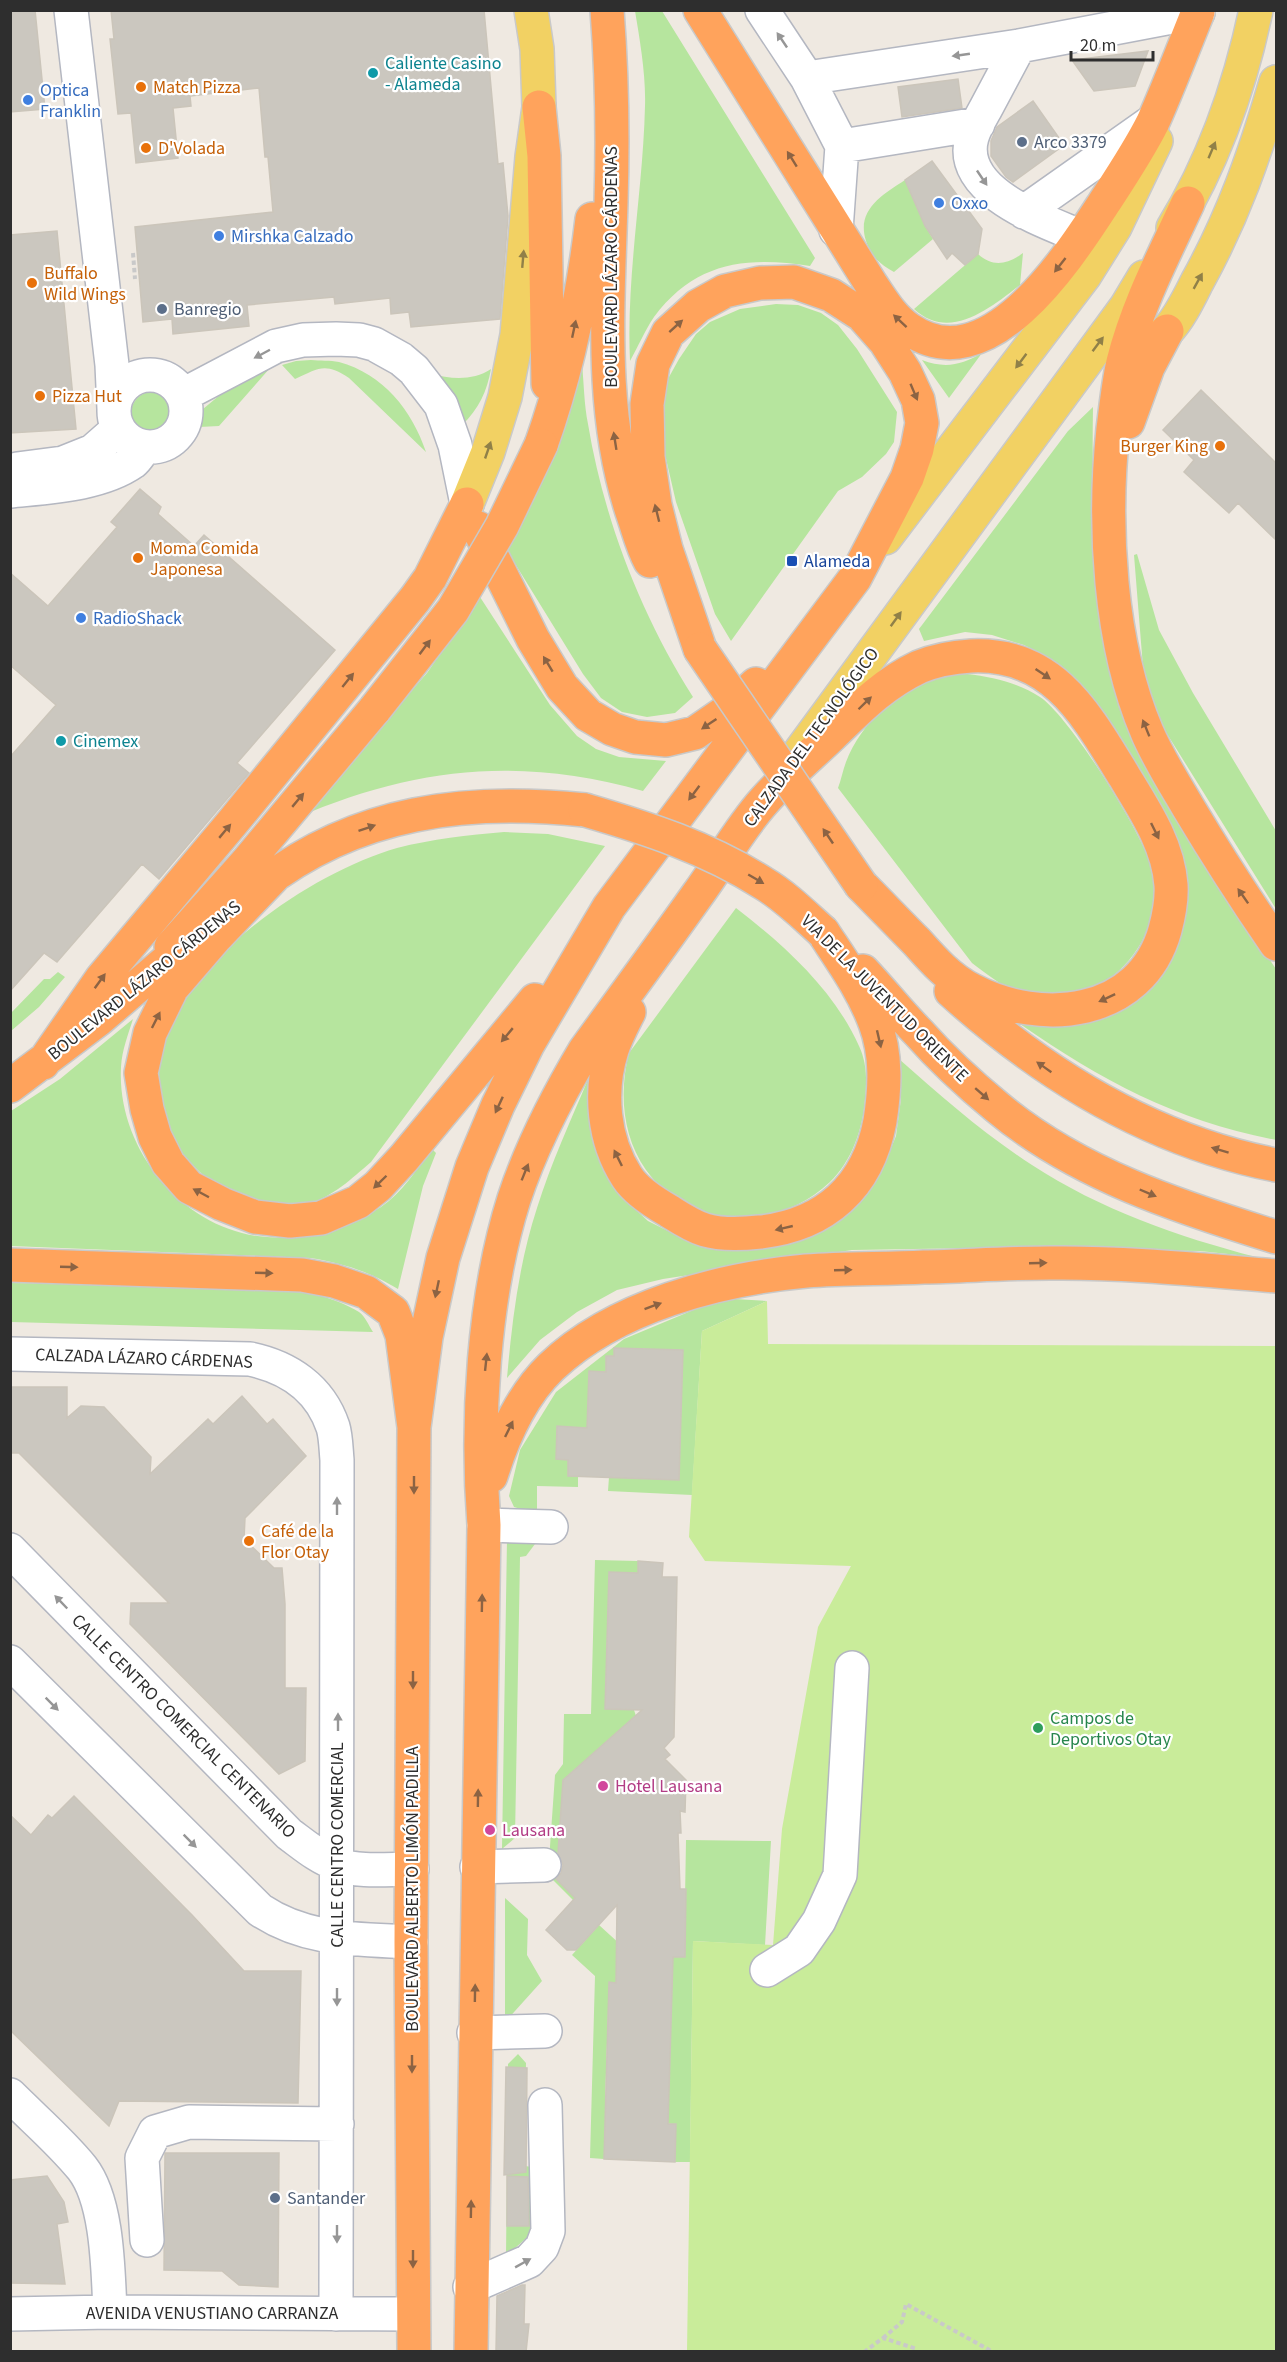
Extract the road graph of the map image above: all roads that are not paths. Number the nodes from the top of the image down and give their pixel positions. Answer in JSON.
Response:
{"nodes":[{"id":1,"x":71,"y":10,"type":"edge"},
{"id":2,"x":531,"y":10,"type":"edge"},
{"id":3,"x":606,"y":10,"type":"edge"},
{"id":4,"x":700,"y":10,"type":"edge"},
{"id":5,"x":762,"y":10,"type":"edge"},
{"id":6,"x":1257,"y":10,"type":"edge"},
{"id":7,"x":1198,"y":11,"type":"edge"},
{"id":8,"x":1019,"y":46,"type":"junction"},
{"id":9,"x":807,"y":78,"type":"junction"},
{"id":10,"x":1276,"y":82,"type":"edge"},
{"id":11,"x":539,"y":107,"type":"junction"},
{"id":12,"x":1153,"y":121,"type":"junction"},
{"id":13,"x":978,"y":124,"type":"junction"},
{"id":14,"x":842,"y":146,"type":"junction"},
{"id":15,"x":1188,"y":203,"type":"junction"},
{"id":16,"x":1024,"y":212,"type":"junction"},
{"id":17,"x":836,"y":230,"type":"junction"},
{"id":18,"x":1082,"y":237,"type":"junction"},
{"id":19,"x":1167,"y":331,"type":"junction"},
{"id":20,"x":1123,"y":363,"type":"junction"},
{"id":21,"x":123,"y":371,"type":"junction"},
{"id":22,"x":183,"y":395,"type":"junction"},
{"id":23,"x":126,"y":428,"type":"junction"},
{"id":24,"x":540,"y":445,"type":"junction"},
{"id":25,"x":1014,"y":457,"type":"junction"},
{"id":26,"x":10,"y":470,"type":"edge"},
{"id":27,"x":10,"y":491,"type":"edge"},
{"id":28,"x":467,"y":504,"type":"junction"},
{"id":29,"x":1110,"y":542,"type":"junction"},
{"id":30,"x":855,"y":578,"type":"junction"},
{"id":31,"x":816,"y":630,"type":"junction"},
{"id":32,"x":700,"y":648,"type":"junction"},
{"id":33,"x":762,"y":803,"type":"junction"},
{"id":34,"x":277,"y":873,"type":"junction"},
{"id":35,"x":861,"y":885,"type":"junction"},
{"id":36,"x":698,"y":894,"type":"junction"},
{"id":37,"x":609,"y":907,"type":"junction"},
{"id":38,"x":824,"y":932,"type":"junction"},
{"id":39,"x":1276,"y":944,"type":"edge"},
{"id":40,"x":136,"y":987,"type":"junction"},
{"id":41,"x":43,"y":1063,"type":"junction"},
{"id":42,"x":10,"y":1086,"type":"edge"},
{"id":43,"x":1276,"y":1165,"type":"edge"},
{"id":44,"x":1276,"y":1237,"type":"edge"},
{"id":45,"x":10,"y":1265,"type":"edge"},
{"id":46,"x":1276,"y":1276,"type":"edge"},
{"id":47,"x":10,"y":1354,"type":"edge"},
{"id":48,"x":307,"y":1385,"type":"joint"},
{"id":49,"x":414,"y":1427,"type":"junction"},
{"id":50,"x":483,"y":1515,"type":"junction"},
{"id":51,"x":551,"y":1527,"type":"dead end"},
{"id":52,"x":10,"y":1551,"type":"edge"},
{"id":53,"x":10,"y":1662,"type":"edge"},
{"id":54,"x":852,"y":1668,"type":"dead end"},
{"id":55,"x":338,"y":1865,"type":"junction"},
{"id":56,"x":544,"y":1865,"type":"dead end"},
{"id":57,"x":477,"y":1867,"type":"junction"},
{"id":58,"x":412,"y":1869,"type":"junction"},
{"id":59,"x":337,"y":1938,"type":"junction"},
{"id":60,"x":411,"y":1942,"type":"junction"},
{"id":61,"x":767,"y":1970,"type":"dead end"},
{"id":62,"x":545,"y":2031,"type":"dead end"},
{"id":63,"x":474,"y":2033,"type":"junction"},
{"id":64,"x":10,"y":2096,"type":"edge"},
{"id":65,"x":545,"y":2105,"type":"dead end"},
{"id":66,"x":337,"y":2124,"type":"junction"},
{"id":67,"x":147,"y":2240,"type":"dead end"},
{"id":68,"x":470,"y":2287,"type":"junction"},
{"id":69,"x":110,"y":2312,"type":"junction"},
{"id":70,"x":10,"y":2314,"type":"edge"},
{"id":71,"x":336,"y":2314,"type":"junction"},
{"id":72,"x":413,"y":2314,"type":"junction"},
{"id":73,"x":414,"y":2352,"type":"edge"},
{"id":74,"x":471,"y":2352,"type":"edge"}],
"edges":[{"from":1,"to":21,"type":"street"},
{"from":2,"to":11,"type":"main road"},
{"from":24,"to":3,"type":"highway","one_way":true},
{"from":32,"to":3,"type":"highway","name":"BOULEVARD LÁZARO CÁRDENAS","one_way":true},
{"from":17,"to":4,"type":"highway","one_way":true},
{"from":9,"to":5,"type":"street","one_way":true},
{"from":15,"to":6,"type":"main road","name":"CALZADA DEL TECNOLÓGICO","one_way":true},
{"from":7,"to":8,"type":"street"},
{"from":7,"to":12,"type":"highway"},
{"from":7,"to":30,"type":"main road","one_way":true},
{"from":8,"to":9,"type":"street","one_way":true},
{"from":8,"to":13,"type":"street"},
{"from":9,"to":14,"type":"street"},
{"from":19,"to":10,"type":"main road","one_way":true},
{"from":11,"to":24,"type":"highway"},
{"from":28,"to":11,"type":"main road","one_way":true},
{"from":12,"to":16,"type":"street"},
{"from":12,"to":18,"type":"highway"},
{"from":13,"to":14,"type":"street"},
{"from":13,"to":16,"type":"street","one_way":true},
{"from":14,"to":17,"type":"street"},
{"from":15,"to":20,"type":"highway"},
{"from":25,"to":15,"type":"main road","name":"CALZADA DEL TECNOLÓGICO","one_way":true},
{"from":16,"to":18,"type":"street"},
{"from":18,"to":17,"type":"highway","one_way":true},
{"from":19,"to":20,"type":"main road"},
{"from":19,"to":29,"type":"highway"},
{"from":20,"to":25,"type":"main road"},
{"from":20,"to":29,"type":"highway"},
{"from":21,"to":22,"type":"street"},
{"from":21,"to":23,"type":"street"},
{"from":22,"to":23,"type":"street"},
{"from":28,"to":22,"type":"street","one_way":true},
{"from":23,"to":26,"type":"street"},
{"from":23,"to":27,"type":"street"},
{"from":40,"to":24,"type":"highway","one_way":true,"bridge":true},
{"from":33,"to":25,"type":"main road","name":"CALZADA DEL TECNOLÓGICO","one_way":true},
{"from":31,"to":28,"type":"highway","one_way":true},
{"from":41,"to":28,"type":"highway","one_way":true},
{"from":39,"to":29,"type":"highway","one_way":true},
{"from":30,"to":31,"type":"highway"},
{"from":32,"to":30,"type":"highway","one_way":true},
{"from":31,"to":37,"type":"highway","one_way":true},
{"from":35,"to":32,"type":"highway","one_way":true,"bridge":true},
{"from":33,"to":35,"type":"highway","one_way":true},
{"from":33,"to":36,"type":"highway","name":"CALZADA DEL TECNOLÓGICO"},
{"from":37,"to":34,"type":"highway","one_way":true},
{"from":34,"to":38,"type":"highway","name":"VIA DE LA JUVENTUD ORIENTE","one_way":true,"bridge":true},
{"from":34,"to":40,"type":"highway","name":"BOULEVARD LÁZARO CÁRDENAS"},
{"from":43,"to":35,"type":"highway","one_way":true},
{"from":38,"to":36,"type":"highway","one_way":true},
{"from":50,"to":36,"type":"highway","name":"CALZADA DEL TECNOLÓGICO","one_way":true},
{"from":37,"to":49,"type":"highway","one_way":true},
{"from":38,"to":44,"type":"highway","name":"VIA DE LA JUVENTUD ORIENTE","one_way":true},
{"from":40,"to":41,"type":"highway","name":"BOULEVARD LÁZARO CÁRDENAS"},
{"from":41,"to":42,"type":"highway","name":"BOULEVARD LÁZARO CÁRDENAS"},
{"from":45,"to":49,"type":"highway","one_way":true},
{"from":50,"to":46,"type":"highway","one_way":true},
{"from":47,"to":48,"type":"street","name":"CALZADA LÁZARO CÁRDENAS"},
{"from":55,"to":48,"type":"street","name":"CALLE CENTRO COMERCIAL","one_way":true},
{"from":49,"to":58,"type":"highway","name":"BOULEVARD ALBERTO LIMÓN PADILLA","one_way":true},
{"from":50,"to":51,"type":"street"},
{"from":57,"to":50,"type":"highway","one_way":true},
{"from":55,"to":52,"type":"street","name":"CALLE CENTRO COMERCIAL CENTENARIO","one_way":true},
{"from":53,"to":59,"type":"street","one_way":true},
{"from":54,"to":61,"type":"street"},
{"from":55,"to":58,"type":"street","name":"CALLE CENTRO COMERCIAL CENTENARIO"},
{"from":55,"to":59,"type":"street","name":"CALLE CENTRO COMERCIAL"},
{"from":56,"to":57,"type":"street"},
{"from":63,"to":57,"type":"highway","one_way":true},
{"from":58,"to":60,"type":"highway","name":"BOULEVARD ALBERTO LIMÓN PADILLA"},
{"from":59,"to":60,"type":"street"},
{"from":59,"to":66,"type":"street","name":"CALLE CENTRO COMERCIAL","one_way":true},
{"from":60,"to":72,"type":"highway","name":"BOULEVARD ALBERTO LIMÓN PADILLA","one_way":true},
{"from":62,"to":63,"type":"street"},
{"from":68,"to":63,"type":"highway","one_way":true},
{"from":64,"to":69,"type":"street"},
{"from":68,"to":65,"type":"street","one_way":true},
{"from":66,"to":67,"type":"street"},
{"from":66,"to":71,"type":"street","name":"CALLE CENTRO COMERCIAL","one_way":true},
{"from":68,"to":74,"type":"highway"},
{"from":69,"to":70,"type":"street","name":"AVENIDA VENUSTIANO CARRANZA"},
{"from":69,"to":71,"type":"street","name":"AVENIDA VENUSTIANO CARRANZA"},
{"from":71,"to":72,"type":"street","name":"AVENIDA VENUSTIANO CARRANZA"},
{"from":72,"to":73,"type":"highway","name":"BOULEVARD ALBERTO LIMÓN PADILLA"}]}
